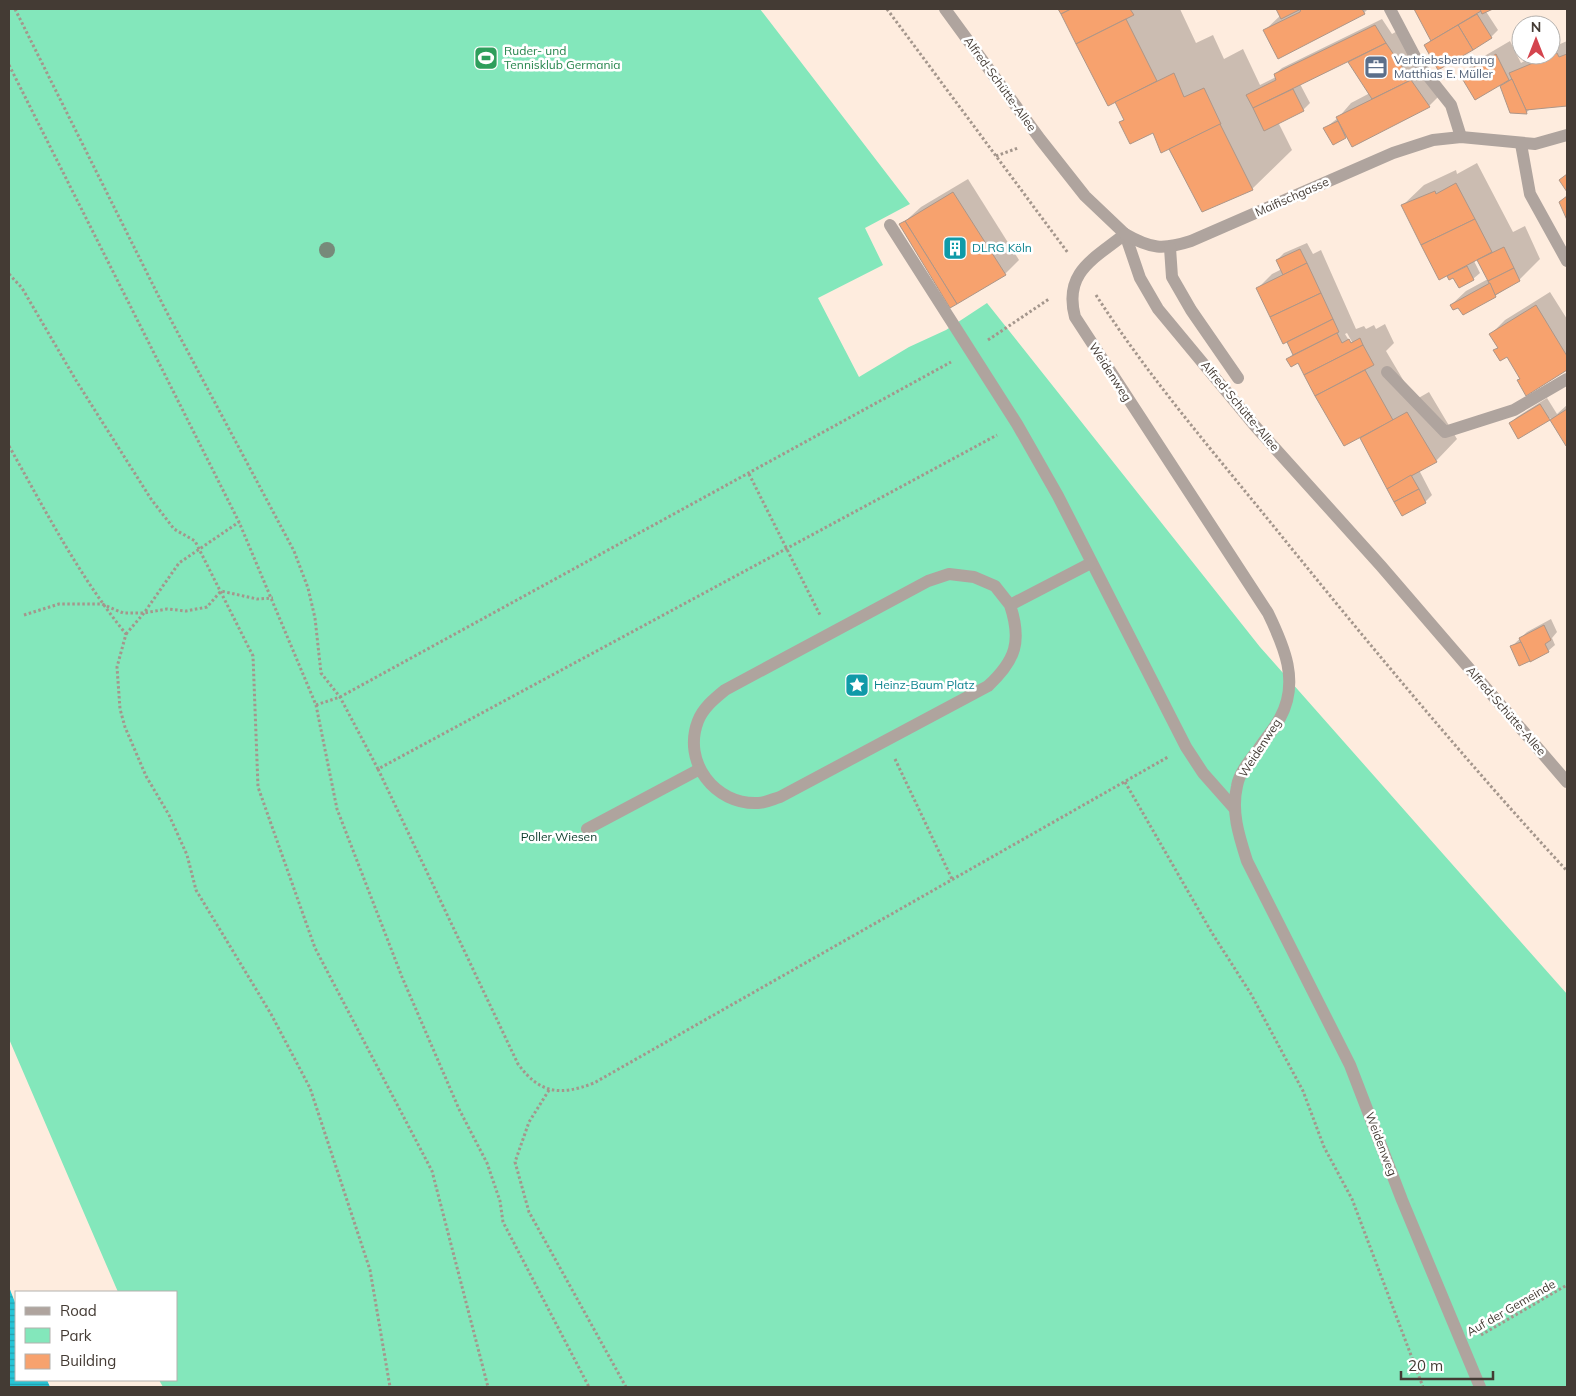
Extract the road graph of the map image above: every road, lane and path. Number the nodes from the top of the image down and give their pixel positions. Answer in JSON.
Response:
{"nodes":[{"id":1,"x":15,"y":9,"type":"edge"},
{"id":2,"x":887,"y":9,"type":"edge"},
{"id":3,"x":945,"y":9,"type":"edge"},
{"id":4,"x":1390,"y":9,"type":"edge"},
{"id":5,"x":9,"y":65,"type":"edge"},
{"id":6,"x":1567,"y":136,"type":"edge"},
{"id":7,"x":1461,"y":137,"type":"junction"},
{"id":8,"x":1521,"y":144,"type":"junction"},
{"id":9,"x":890,"y":225,"type":"dead end"},
{"id":10,"x":1125,"y":234,"type":"junction"},
{"id":11,"x":1170,"y":248,"type":"junction"},
{"id":12,"x":1567,"y":262,"type":"edge"},
{"id":13,"x":1080,"y":270,"type":"junction"},
{"id":14,"x":9,"y":274,"type":"edge"},
{"id":15,"x":1050,"y":298,"type":"dead end"},
{"id":16,"x":971,"y":351,"type":"junction"},
{"id":17,"x":1387,"y":372,"type":"dead end"},
{"id":18,"x":1238,"y":378,"type":"dead end"},
{"id":19,"x":1567,"y":379,"type":"edge"},
{"id":20,"x":1017,"y":424,"type":"junction"},
{"id":21,"x":9,"y":446,"type":"edge"},
{"id":22,"x":749,"y":474,"type":"junction"},
{"id":23,"x":239,"y":522,"type":"junction"},
{"id":24,"x":787,"y":548,"type":"junction"},
{"id":25,"x":199,"y":549,"type":"junction"},
{"id":26,"x":1091,"y":563,"type":"junction"},
{"id":27,"x":221,"y":591,"type":"junction"},
{"id":28,"x":273,"y":598,"type":"junction"},
{"id":29,"x":102,"y":604,"type":"junction"},
{"id":30,"x":1010,"y":605,"type":"junction"},
{"id":31,"x":144,"y":614,"type":"junction"},
{"id":32,"x":24,"y":615,"type":"dead end"},
{"id":33,"x":126,"y":634,"type":"junction"},
{"id":34,"x":829,"y":634,"type":"junction"},
{"id":35,"x":340,"y":697,"type":"junction"},
{"id":36,"x":316,"y":705,"type":"junction"},
{"id":37,"x":886,"y":741,"type":"junction"},
{"id":38,"x":1186,"y":747,"type":"junction"},
{"id":39,"x":378,"y":769,"type":"junction"},
{"id":40,"x":698,"y":770,"type":"junction"},
{"id":41,"x":1125,"y":781,"type":"junction"},
{"id":42,"x":1567,"y":782,"type":"edge"},
{"id":43,"x":1234,"y":808,"type":"junction"},
{"id":44,"x":587,"y":829,"type":"dead end"},
{"id":45,"x":1567,"y":871,"type":"edge"},
{"id":46,"x":952,"y":879,"type":"junction"},
{"id":47,"x":550,"y":1090,"type":"junction"},
{"id":48,"x":1567,"y":1285,"type":"edge"},
{"id":49,"x":1463,"y":1345,"type":"junction"},
{"id":50,"x":390,"y":1387,"type":"edge"},
{"id":51,"x":488,"y":1387,"type":"edge"},
{"id":52,"x":589,"y":1387,"type":"edge"},
{"id":53,"x":626,"y":1387,"type":"edge"},
{"id":54,"x":1423,"y":1387,"type":"edge"},
{"id":55,"x":1480,"y":1387,"type":"edge"}],
"edges":[{"from":1,"to":35,"type":"path"},
{"from":2,"to":13,"type":"path"},
{"from":3,"to":10,"type":"street","name":"Alfred-Schütte-Allee"},
{"from":4,"to":7,"type":"street"},
{"from":5,"to":23,"type":"path"},
{"from":6,"to":8,"type":"street","name":"Maifischgasse"},
{"from":7,"to":8,"type":"street","name":"Maifischgasse"},
{"from":7,"to":11,"type":"street","name":"Maifischgasse"},
{"from":8,"to":12,"type":"street"},
{"from":9,"to":16,"type":"street"},
{"from":10,"to":11,"type":"street","name":"Maifischgasse"},
{"from":10,"to":13,"type":"street"},
{"from":10,"to":42,"type":"street","name":"Alfred-Schütte-Allee"},
{"from":11,"to":18,"type":"street"},
{"from":13,"to":43,"type":"street","name":"Weidenweg"},
{"from":13,"to":45,"type":"path"},
{"from":14,"to":25,"type":"path"},
{"from":15,"to":16,"type":"path"},
{"from":16,"to":20,"type":"street"},
{"from":16,"to":22,"type":"path"},
{"from":17,"to":19,"type":"street"},
{"from":20,"to":24,"type":"path"},
{"from":20,"to":26,"type":"street"},
{"from":21,"to":29,"type":"path"},
{"from":22,"to":24,"type":"path"},
{"from":22,"to":35,"type":"path"},
{"from":23,"to":25,"type":"path"},
{"from":23,"to":28,"type":"path"},
{"from":24,"to":34,"type":"path"},
{"from":24,"to":39,"type":"path"},
{"from":25,"to":27,"type":"path"},
{"from":25,"to":31,"type":"path"},
{"from":26,"to":30,"type":"street"},
{"from":26,"to":38,"type":"street"},
{"from":27,"to":28,"type":"path"},
{"from":27,"to":31,"type":"path"},
{"from":27,"to":51,"type":"path"},
{"from":28,"to":36,"type":"path"},
{"from":29,"to":31,"type":"path"},
{"from":29,"to":32,"type":"path"},
{"from":29,"to":33,"type":"path"},
{"from":30,"to":34,"type":"street"},
{"from":30,"to":37,"type":"street"},
{"from":31,"to":33,"type":"path"},
{"from":33,"to":50,"type":"path"},
{"from":34,"to":40,"type":"street"},
{"from":35,"to":36,"type":"path"},
{"from":35,"to":39,"type":"path"},
{"from":36,"to":52,"type":"path"},
{"from":37,"to":40,"type":"street"},
{"from":37,"to":46,"type":"path"},
{"from":38,"to":41,"type":"path"},
{"from":38,"to":43,"type":"street"},
{"from":39,"to":47,"type":"path"},
{"from":40,"to":44,"type":"street"},
{"from":41,"to":46,"type":"path"},
{"from":41,"to":54,"type":"path"},
{"from":43,"to":49,"type":"street","name":"Weidenweg"},
{"from":46,"to":47,"type":"path"},
{"from":47,"to":53,"type":"path"},
{"from":48,"to":49,"type":"path","name":"Auf der Gemeinde"},
{"from":49,"to":55,"type":"street","name":"Weidenweg"}]}
